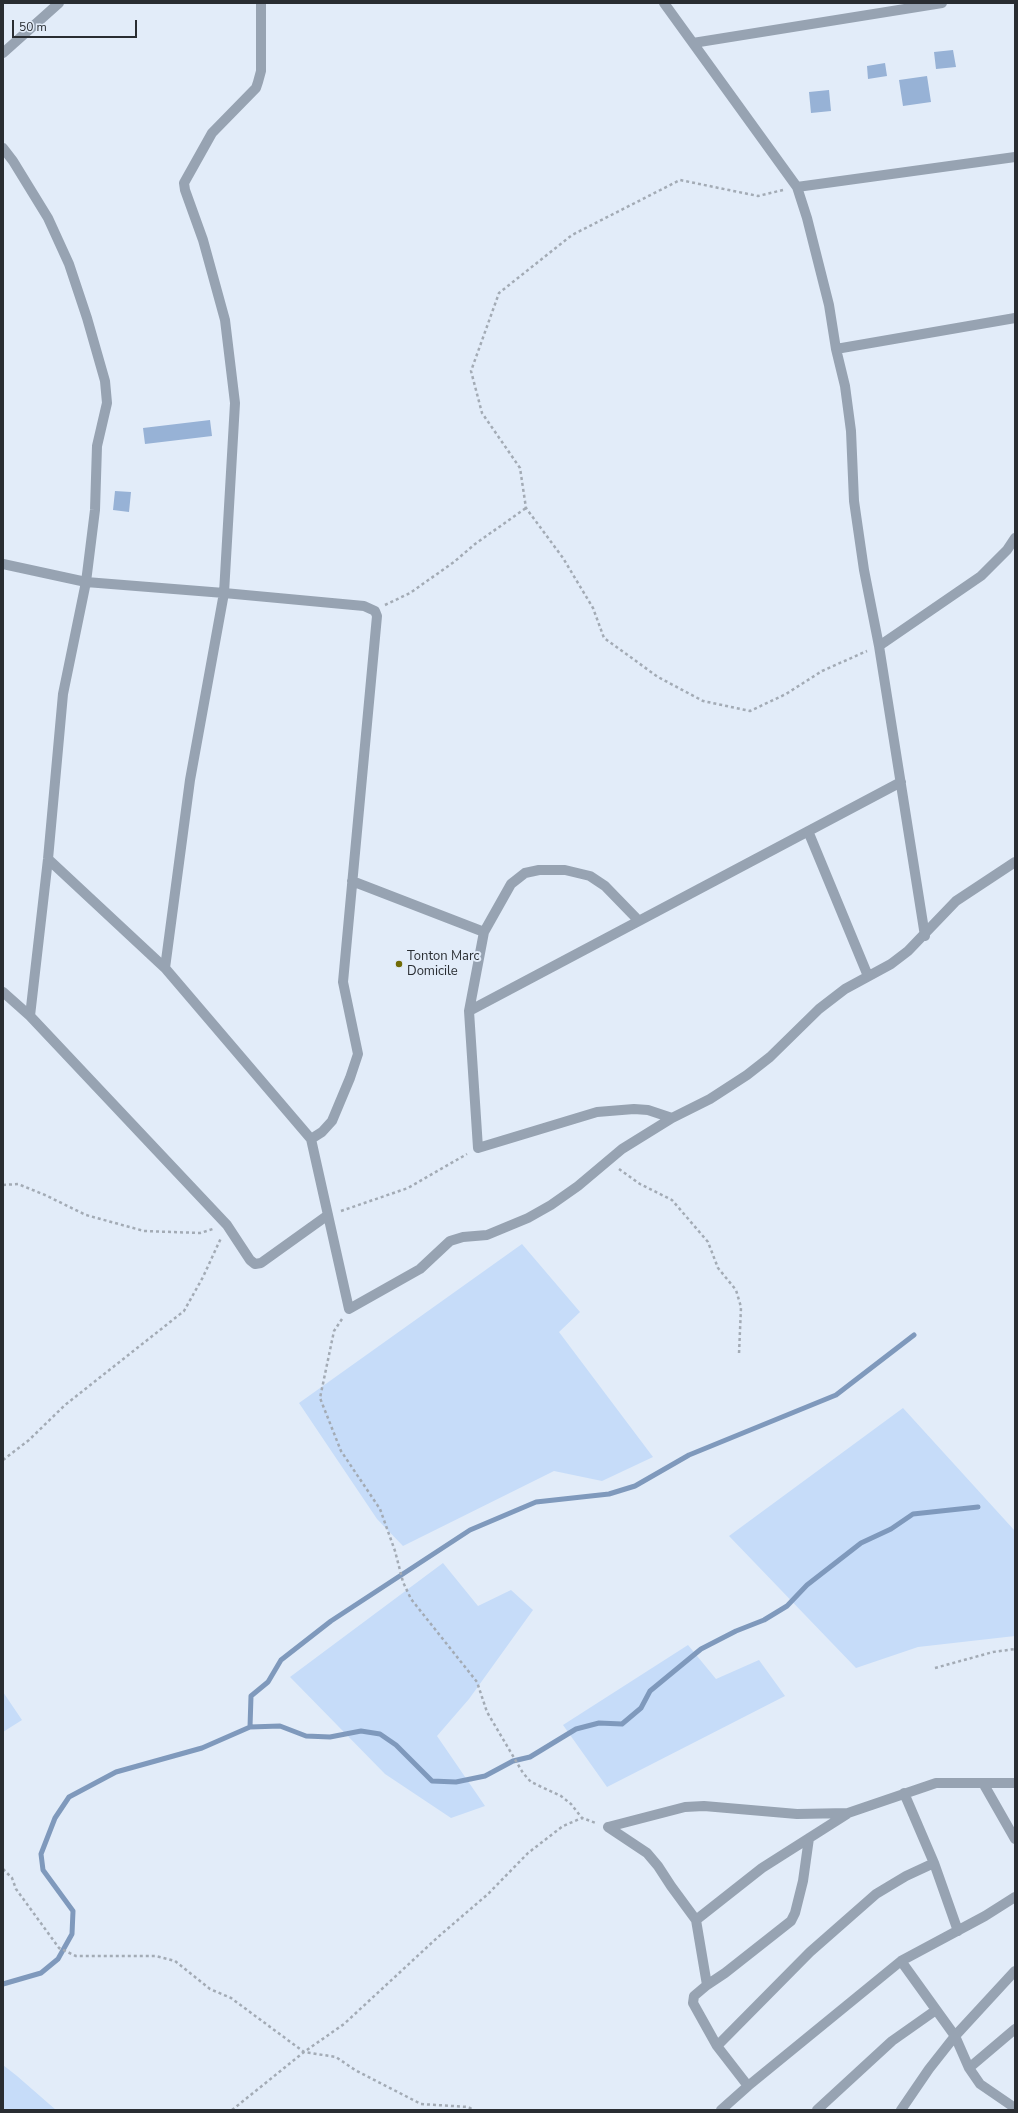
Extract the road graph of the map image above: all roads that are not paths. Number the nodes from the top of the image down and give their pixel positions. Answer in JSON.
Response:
{"nodes":[{"id":1,"x":58,"y":3,"type":"edge"},
{"id":2,"x":261,"y":3,"type":"edge"},
{"id":3,"x":664,"y":3,"type":"edge"},
{"id":4,"x":942,"y":3,"type":"edge"},
{"id":5,"x":694,"y":43,"type":"junction"},
{"id":6,"x":3,"y":53,"type":"edge"},
{"id":7,"x":3,"y":148,"type":"edge"},
{"id":8,"x":1015,"y":157,"type":"edge"},
{"id":9,"x":797,"y":187,"type":"junction"},
{"id":10,"x":1015,"y":318,"type":"edge"},
{"id":11,"x":836,"y":349,"type":"junction"},
{"id":12,"x":1015,"y":538,"type":"edge"},
{"id":13,"x":3,"y":564,"type":"edge"},
{"id":14,"x":86,"y":582,"type":"junction"},
{"id":15,"x":224,"y":592,"type":"junction"},
{"id":16,"x":879,"y":646,"type":"junction"},
{"id":17,"x":901,"y":782,"type":"junction"},
{"id":18,"x":808,"y":831,"type":"junction"},
{"id":19,"x":48,"y":859,"type":"junction"},
{"id":20,"x":1015,"y":862,"type":"edge"},
{"id":21,"x":352,"y":881,"type":"junction"},
{"id":22,"x":638,"y":920,"type":"junction"},
{"id":23,"x":484,"y":932,"type":"junction"},
{"id":24,"x":925,"y":936,"type":"junction"},
{"id":25,"x":166,"y":968,"type":"junction"},
{"id":26,"x":868,"y":976,"type":"junction"},
{"id":27,"x":3,"y":992,"type":"edge"},
{"id":28,"x":469,"y":1012,"type":"junction"},
{"id":29,"x":30,"y":1016,"type":"junction"},
{"id":30,"x":672,"y":1118,"type":"junction"},
{"id":31,"x":311,"y":1139,"type":"junction"},
{"id":32,"x":328,"y":1215,"type":"junction"},
{"id":33,"x":983,"y":1783,"type":"junction"},
{"id":34,"x":1015,"y":1783,"type":"edge"},
{"id":35,"x":904,"y":1793,"type":"junction"},
{"id":36,"x":848,"y":1813,"type":"junction"},
{"id":37,"x":809,"y":1838,"type":"junction"},
{"id":38,"x":1015,"y":1839,"type":"edge"},
{"id":39,"x":934,"y":1863,"type":"junction"},
{"id":40,"x":1015,"y":1897,"type":"edge"},
{"id":41,"x":696,"y":1920,"type":"junction"},
{"id":42,"x":958,"y":1931,"type":"junction"},
{"id":43,"x":901,"y":1961,"type":"junction"},
{"id":44,"x":1015,"y":1971,"type":"edge"},
{"id":45,"x":707,"y":1985,"type":"junction"},
{"id":46,"x":936,"y":2010,"type":"junction"},
{"id":47,"x":1015,"y":2029,"type":"edge"},
{"id":48,"x":955,"y":2036,"type":"junction"},
{"id":49,"x":717,"y":2046,"type":"junction"},
{"id":50,"x":969,"y":2068,"type":"junction"},
{"id":51,"x":748,"y":2086,"type":"junction"},
{"id":52,"x":1015,"y":2108,"type":"edge"},
{"id":53,"x":721,"y":2110,"type":"edge"},
{"id":54,"x":817,"y":2110,"type":"edge"},
{"id":55,"x":901,"y":2110,"type":"edge"}],
"edges":[{"from":1,"to":6,"type":"street"},
{"from":2,"to":15,"type":"street"},
{"from":3,"to":5,"type":"street"},
{"from":4,"to":5,"type":"street"},
{"from":5,"to":9,"type":"street"},
{"from":7,"to":14,"type":"street"},
{"from":8,"to":9,"type":"street"},
{"from":9,"to":11,"type":"street"},
{"from":10,"to":11,"type":"street"},
{"from":11,"to":16,"type":"street"},
{"from":12,"to":16,"type":"street"},
{"from":13,"to":14,"type":"street"},
{"from":14,"to":15,"type":"street"},
{"from":14,"to":19,"type":"street"},
{"from":15,"to":21,"type":"street"},
{"from":15,"to":25,"type":"street"},
{"from":16,"to":17,"type":"street"},
{"from":17,"to":18,"type":"street"},
{"from":17,"to":24,"type":"street"},
{"from":18,"to":22,"type":"street"},
{"from":18,"to":26,"type":"street"},
{"from":19,"to":25,"type":"street"},
{"from":19,"to":29,"type":"street"},
{"from":20,"to":24,"type":"street"},
{"from":21,"to":23,"type":"street"},
{"from":21,"to":31,"type":"street"},
{"from":22,"to":23,"type":"street"},
{"from":22,"to":28,"type":"street"},
{"from":23,"to":28,"type":"street"},
{"from":24,"to":26,"type":"street"},
{"from":25,"to":31,"type":"street"},
{"from":26,"to":30,"type":"street"},
{"from":27,"to":29,"type":"street"},
{"from":28,"to":30,"type":"street"},
{"from":29,"to":32,"type":"street"},
{"from":30,"to":32,"type":"street"},
{"from":31,"to":32,"type":"street"},
{"from":33,"to":34,"type":"street"},
{"from":33,"to":35,"type":"street"},
{"from":33,"to":38,"type":"street"},
{"from":35,"to":36,"type":"street"},
{"from":35,"to":39,"type":"street"},
{"from":36,"to":37,"type":"street"},
{"from":36,"to":41,"type":"street"},
{"from":37,"to":41,"type":"street"},
{"from":37,"to":45,"type":"street"},
{"from":39,"to":42,"type":"street"},
{"from":39,"to":49,"type":"street"},
{"from":40,"to":42,"type":"street"},
{"from":41,"to":45,"type":"street"},
{"from":42,"to":43,"type":"street"},
{"from":43,"to":46,"type":"street"},
{"from":43,"to":51,"type":"street"},
{"from":44,"to":48,"type":"street"},
{"from":45,"to":49,"type":"street"},
{"from":46,"to":48,"type":"street"},
{"from":46,"to":54,"type":"street"},
{"from":47,"to":50,"type":"street"},
{"from":48,"to":50,"type":"street"},
{"from":48,"to":55,"type":"street"},
{"from":49,"to":51,"type":"street"},
{"from":50,"to":52,"type":"street"},
{"from":51,"to":53,"type":"street"}]}
